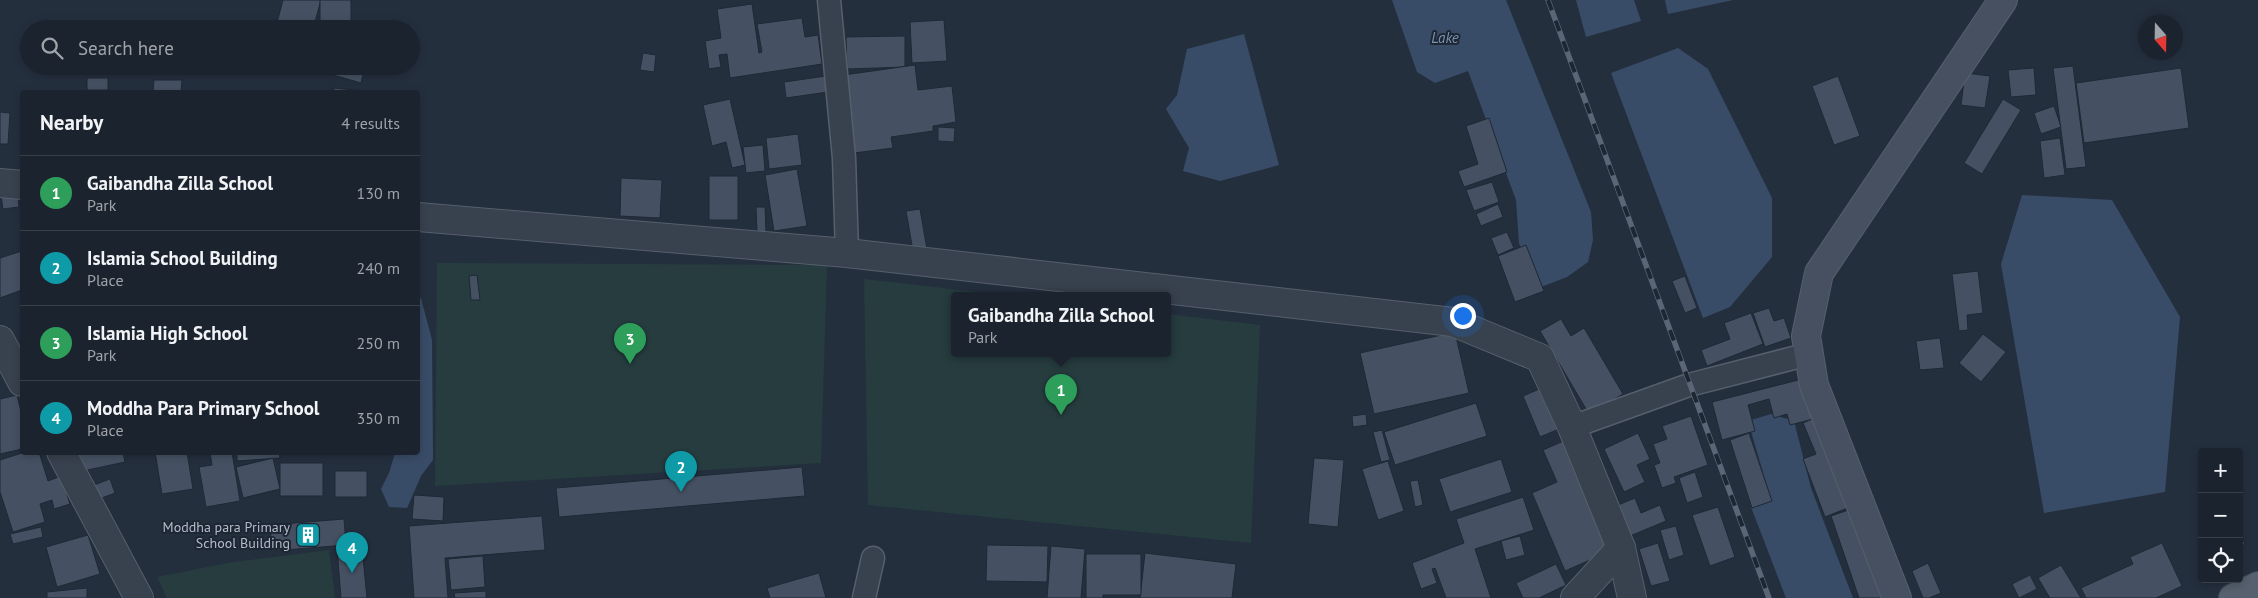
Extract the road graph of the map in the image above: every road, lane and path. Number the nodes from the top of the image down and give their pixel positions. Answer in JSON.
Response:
{"nodes":[{"id":1,"x":829,"y":0,"type":"edge"},
{"id":2,"x":2003,"y":0,"type":"edge"},
{"id":3,"x":0,"y":183,"type":"edge"},
{"id":4,"x":20,"y":185,"type":"edge"},
{"id":5,"x":420,"y":217,"type":"edge"},
{"id":6,"x":847,"y":253,"type":"junction"},
{"id":7,"x":0,"y":340,"type":"edge"},
{"id":8,"x":1809,"y":354,"type":"junction"},
{"id":9,"x":20,"y":378,"type":"edge"},
{"id":10,"x":1572,"y":427,"type":"junction"},
{"id":11,"x":62,"y":455,"type":"edge"},
{"id":12,"x":1621,"y":548,"type":"junction"},
{"id":13,"x":873,"y":558,"type":"dead end"},
{"id":14,"x":2258,"y":586,"type":"edge"},
{"id":15,"x":139,"y":598,"type":"edge"},
{"id":16,"x":864,"y":598,"type":"edge"},
{"id":17,"x":1576,"y":598,"type":"edge"},
{"id":18,"x":1632,"y":598,"type":"edge"},
{"id":19,"x":1897,"y":598,"type":"edge"},
{"id":20,"x":2233,"y":598,"type":"edge"}],
"edges":[{"from":1,"to":6,"type":"street"},
{"from":2,"to":8,"type":"main road"},
{"from":3,"to":4,"type":"street"},
{"from":5,"to":6,"type":"street"},
{"from":6,"to":10,"type":"street"},
{"from":7,"to":9,"type":"street"},
{"from":8,"to":10,"type":"street"},
{"from":8,"to":19,"type":"main road"},
{"from":10,"to":12,"type":"street"},
{"from":11,"to":15,"type":"street"},
{"from":12,"to":17,"type":"street"},
{"from":12,"to":18,"type":"street"},
{"from":13,"to":16,"type":"street"},
{"from":14,"to":20,"type":"main road"}]}
